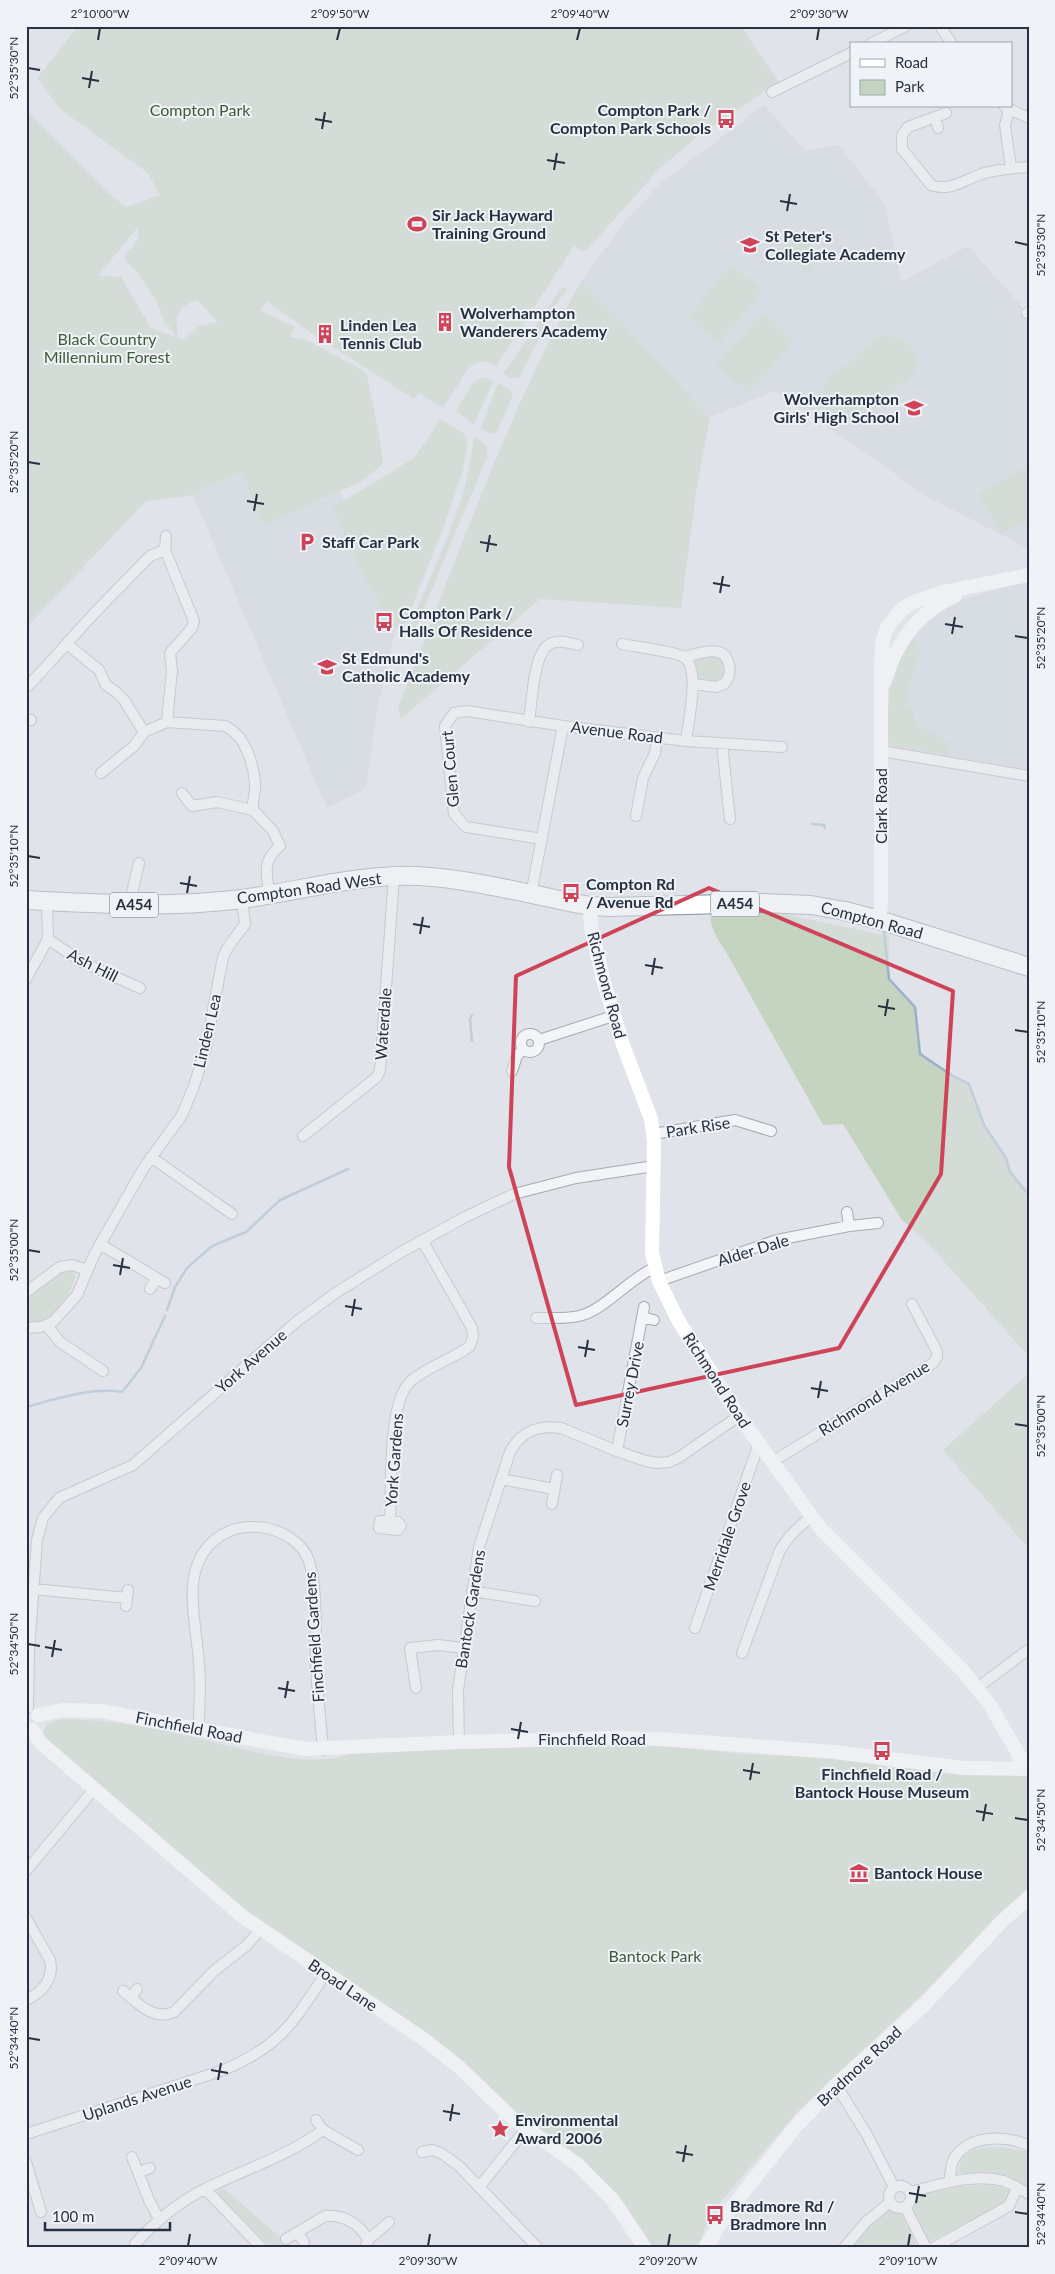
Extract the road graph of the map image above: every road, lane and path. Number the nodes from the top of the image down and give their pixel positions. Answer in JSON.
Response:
{"nodes":[{"id":1,"x":906,"y":26,"type":"edge"},
{"id":2,"x":940,"y":26,"type":"edge"},
{"id":3,"x":874,"y":42,"type":"edge"},
{"id":4,"x":951,"y":42,"type":"edge"},
{"id":5,"x":850,"y":53,"type":"edge"},
{"id":6,"x":772,"y":92,"type":"dead end"},
{"id":7,"x":1006,"y":108,"type":"edge"},
{"id":8,"x":946,"y":113,"type":"dead end"},
{"id":9,"x":935,"y":117,"type":"junction"},
{"id":10,"x":1029,"y":118,"type":"edge"},
{"id":11,"x":938,"y":128,"type":"dead end"},
{"id":12,"x":1029,"y":167,"type":"edge"},
{"id":13,"x":1011,"y":168,"type":"junction"},
{"id":14,"x":166,"y":536,"type":"dead end"},
{"id":15,"x":165,"y":550,"type":"junction"},
{"id":16,"x":1029,"y":575,"type":"edge"},
{"id":17,"x":984,"y":585,"type":"junction"},
{"id":18,"x":622,"y":644,"type":"dead end"},
{"id":19,"x":68,"y":645,"type":"junction"},
{"id":20,"x":578,"y":645,"type":"dead end"},
{"id":21,"x":684,"y":658,"type":"junction"},
{"id":22,"x":693,"y":684,"type":"junction"},
{"id":23,"x":26,"y":688,"type":"edge"},
{"id":24,"x":882,"y":689,"type":"junction"},
{"id":25,"x":167,"y":722,"type":"junction"},
{"id":26,"x":529,"y":722,"type":"junction"},
{"id":27,"x":563,"y":726,"type":"junction"},
{"id":28,"x":144,"y":732,"type":"junction"},
{"id":29,"x":657,"y":737,"type":"junction"},
{"id":30,"x":686,"y":741,"type":"junction"},
{"id":31,"x":722,"y":744,"type":"junction"},
{"id":32,"x":782,"y":747,"type":"dead end"},
{"id":33,"x":881,"y":751,"type":"junction"},
{"id":34,"x":102,"y":773,"type":"dead end"},
{"id":35,"x":1029,"y":776,"type":"edge"},
{"id":36,"x":182,"y":793,"type":"dead end"},
{"id":37,"x":252,"y":810,"type":"junction"},
{"id":38,"x":636,"y":816,"type":"dead end"},
{"id":39,"x":730,"y":819,"type":"dead end"},
{"id":40,"x":542,"y":839,"type":"junction"},
{"id":41,"x":139,"y":863,"type":"dead end"},
{"id":42,"x":394,"y":876,"type":"junction"},
{"id":43,"x":270,"y":894,"type":"junction"},
{"id":44,"x":531,"y":895,"type":"junction"},
{"id":45,"x":242,"y":899,"type":"junction"},
{"id":46,"x":26,"y":900,"type":"edge"},
{"id":47,"x":48,"y":901,"type":"junction"},
{"id":48,"x":129,"y":905,"type":"junction"},
{"id":49,"x":590,"y":906,"type":"junction"},
{"id":50,"x":879,"y":920,"type":"junction"},
{"id":51,"x":48,"y":939,"type":"junction"},
{"id":52,"x":1029,"y":967,"type":"edge"},
{"id":53,"x":26,"y":980,"type":"edge"},
{"id":54,"x":140,"y":988,"type":"dead end"},
{"id":55,"x":613,"y":1016,"type":"junction"},
{"id":56,"x":512,"y":1071,"type":"dead end"},
{"id":57,"x":771,"y":1131,"type":"dead end"},
{"id":58,"x":654,"y":1134,"type":"junction"},
{"id":59,"x":303,"y":1136,"type":"dead end"},
{"id":60,"x":151,"y":1158,"type":"junction"},
{"id":61,"x":654,"y":1166,"type":"junction"},
{"id":62,"x":847,"y":1212,"type":"dead end"},
{"id":63,"x":232,"y":1214,"type":"dead end"},
{"id":64,"x":878,"y":1223,"type":"dead end"},
{"id":65,"x":849,"y":1226,"type":"junction"},
{"id":66,"x":422,"y":1240,"type":"junction"},
{"id":67,"x":100,"y":1244,"type":"junction"},
{"id":68,"x":88,"y":1270,"type":"junction"},
{"id":69,"x":656,"y":1274,"type":"junction"},
{"id":70,"x":150,"y":1289,"type":"dead end"},
{"id":71,"x":26,"y":1292,"type":"edge"},
{"id":72,"x":912,"y":1304,"type":"dead end"},
{"id":73,"x":536,"y":1318,"type":"dead end"},
{"id":74,"x":654,"y":1320,"type":"dead end"},
{"id":75,"x":47,"y":1326,"type":"junction"},
{"id":76,"x":26,"y":1328,"type":"edge"},
{"id":77,"x":103,"y":1371,"type":"dead end"},
{"id":78,"x":739,"y":1416,"type":"junction"},
{"id":79,"x":759,"y":1443,"type":"junction"},
{"id":80,"x":617,"y":1451,"type":"junction"},
{"id":81,"x":772,"y":1462,"type":"junction"},
{"id":82,"x":557,"y":1475,"type":"dead end"},
{"id":83,"x":501,"y":1480,"type":"junction"},
{"id":84,"x":554,"y":1490,"type":"junction"},
{"id":85,"x":552,"y":1504,"type":"dead end"},
{"id":86,"x":812,"y":1516,"type":"junction"},
{"id":87,"x":390,"y":1521,"type":"dead end"},
{"id":88,"x":33,"y":1588,"type":"junction"},
{"id":89,"x":472,"y":1590,"type":"junction"},
{"id":90,"x":127,"y":1598,"type":"dead end"},
{"id":91,"x":535,"y":1601,"type":"dead end"},
{"id":92,"x":695,"y":1628,"type":"dead end"},
{"id":93,"x":463,"y":1648,"type":"junction"},
{"id":94,"x":1029,"y":1649,"type":"edge"},
{"id":95,"x":742,"y":1652,"type":"dead end"},
{"id":96,"x":416,"y":1688,"type":"dead end"},
{"id":97,"x":978,"y":1688,"type":"junction"},
{"id":98,"x":31,"y":1710,"type":"edge"},
{"id":99,"x":199,"y":1728,"type":"junction"},
{"id":100,"x":29,"y":1730,"type":"edge"},
{"id":101,"x":459,"y":1742,"type":"junction"},
{"id":102,"x":324,"y":1750,"type":"junction"},
{"id":103,"x":1028,"y":1769,"type":"edge"},
{"id":104,"x":95,"y":1788,"type":"junction"},
{"id":105,"x":26,"y":1871,"type":"edge"},
{"id":106,"x":1029,"y":1897,"type":"edge"},
{"id":107,"x":26,"y":1918,"type":"edge"},
{"id":108,"x":261,"y":1929,"type":"junction"},
{"id":109,"x":326,"y":1973,"type":"junction"},
{"id":110,"x":130,"y":1992,"type":"dead end"},
{"id":111,"x":26,"y":2000,"type":"edge"},
{"id":112,"x":836,"y":2085,"type":"junction"},
{"id":113,"x":316,"y":2120,"type":"dead end"},
{"id":114,"x":526,"y":2129,"type":"junction"},
{"id":115,"x":322,"y":2130,"type":"junction"},
{"id":116,"x":26,"y":2134,"type":"edge"},
{"id":117,"x":1029,"y":2146,"type":"edge"},
{"id":118,"x":358,"y":2150,"type":"dead end"},
{"id":119,"x":422,"y":2152,"type":"dead end"},
{"id":120,"x":132,"y":2157,"type":"dead end"},
{"id":121,"x":26,"y":2162,"type":"edge"},
{"id":122,"x":150,"y":2168,"type":"dead end"},
{"id":123,"x":140,"y":2172,"type":"junction"},
{"id":124,"x":950,"y":2182,"type":"junction"},
{"id":125,"x":480,"y":2186,"type":"junction"},
{"id":126,"x":894,"y":2187,"type":"junction"},
{"id":127,"x":1017,"y":2188,"type":"junction"},
{"id":128,"x":204,"y":2189,"type":"junction"},
{"id":129,"x":911,"y":2192,"type":"junction"},
{"id":130,"x":1029,"y":2194,"type":"edge"},
{"id":131,"x":890,"y":2202,"type":"junction"},
{"id":132,"x":904,"y":2207,"type":"junction"},
{"id":133,"x":41,"y":2212,"type":"dead end"},
{"id":134,"x":159,"y":2219,"type":"junction"},
{"id":135,"x":389,"y":2222,"type":"dead end"},
{"id":136,"x":286,"y":2239,"type":"dead end"},
{"id":137,"x":136,"y":2244,"type":"dead end"},
{"id":138,"x":367,"y":2244,"type":"edge"},
{"id":139,"x":259,"y":2247,"type":"edge"},
{"id":140,"x":538,"y":2248,"type":"edge"},
{"id":141,"x":645,"y":2248,"type":"edge"},
{"id":142,"x":705,"y":2248,"type":"edge"},
{"id":143,"x":844,"y":2248,"type":"edge"},
{"id":144,"x":926,"y":2248,"type":"edge"},
{"id":145,"x":933,"y":2248,"type":"edge"}],
"edges":[{"from":1,"to":3,"type":"street"},
{"from":2,"to":4,"type":"street"},
{"from":5,"to":6,"type":"street"},
{"from":7,"to":10,"type":"street"},
{"from":7,"to":13,"type":"street"},
{"from":8,"to":9,"type":"street"},
{"from":9,"to":11,"type":"street"},
{"from":9,"to":13,"type":"street"},
{"from":12,"to":13,"type":"street"},
{"from":14,"to":15,"type":"street"},
{"from":15,"to":19,"type":"street"},
{"from":15,"to":25,"type":"street"},
{"from":16,"to":17,"type":"street"},
{"from":17,"to":24,"type":"street"},
{"from":17,"to":24,"type":"street"},
{"from":18,"to":21,"type":"street"},
{"from":19,"to":23,"type":"street"},
{"from":19,"to":28,"type":"street"},
{"from":20,"to":26,"type":"street"},
{"from":21,"to":22,"type":"street"},
{"from":21,"to":22,"type":"street"},
{"from":22,"to":30,"type":"street"},
{"from":24,"to":33,"type":"street"},
{"from":25,"to":28,"type":"street"},
{"from":25,"to":37,"type":"street"},
{"from":26,"to":27,"type":"street","name":"Glen Court"},
{"from":26,"to":40,"type":"street","name":"Glen Court"},
{"from":27,"to":29,"type":"street","name":"Avenue Road"},
{"from":27,"to":40,"type":"street","name":"Avenue Road"},
{"from":28,"to":34,"type":"street"},
{"from":29,"to":30,"type":"street","name":"Avenue Road"},
{"from":29,"to":38,"type":"street"},
{"from":30,"to":31,"type":"street","name":"Avenue Road"},
{"from":31,"to":32,"type":"street","name":"Avenue Road"},
{"from":31,"to":39,"type":"street"},
{"from":33,"to":35,"type":"street","name":"Clark Road"},
{"from":33,"to":50,"type":"street","name":"Clark Road"},
{"from":36,"to":37,"type":"street"},
{"from":37,"to":43,"type":"street"},
{"from":40,"to":44,"type":"street","name":"Avenue Road"},
{"from":41,"to":48,"type":"street"},
{"from":42,"to":43,"type":"highway","name":"Compton Road West","number":"A454"},
{"from":42,"to":44,"type":"highway","name":"Compton Road West","number":"A454"},
{"from":42,"to":59,"type":"street","name":"Waterdale"},
{"from":43,"to":45,"type":"highway","name":"Compton Road West","number":"A454"},
{"from":44,"to":49,"type":"highway","name":"Compton Road West","number":"A454"},
{"from":45,"to":48,"type":"highway","name":"Compton Road West","number":"A454"},
{"from":45,"to":60,"type":"street","name":"Linden Lea"},
{"from":46,"to":47,"type":"highway","name":"Compton Road West","number":"A454"},
{"from":47,"to":48,"type":"highway","name":"Compton Road West","number":"A454"},
{"from":47,"to":51,"type":"street"},
{"from":49,"to":50,"type":"highway","name":"Compton Road","number":"A454"},
{"from":49,"to":55,"type":"street","name":"Richmond Road"},
{"from":50,"to":52,"type":"highway","name":"Compton Road","number":"A454"},
{"from":51,"to":53,"type":"street"},
{"from":51,"to":54,"type":"street","name":"Ash Hill"},
{"from":55,"to":56,"type":"street"},
{"from":55,"to":58,"type":"street","name":"Richmond Road"},
{"from":57,"to":58,"type":"street","name":"Park Rise"},
{"from":58,"to":61,"type":"street","name":"Richmond Road"},
{"from":60,"to":63,"type":"street"},
{"from":60,"to":67,"type":"street","name":"Linden Lea"},
{"from":61,"to":66,"type":"street","name":"York Avenue"},
{"from":61,"to":69,"type":"street","name":"Richmond Road"},
{"from":62,"to":65,"type":"street"},
{"from":64,"to":65,"type":"street","name":"Alder Dale"},
{"from":65,"to":69,"type":"street","name":"Alder Dale"},
{"from":66,"to":87,"type":"street","name":"York Gardens"},
{"from":66,"to":88,"type":"street","name":"York Avenue"},
{"from":67,"to":68,"type":"street","name":"Linden Lea"},
{"from":67,"to":70,"type":"street"},
{"from":68,"to":71,"type":"street"},
{"from":68,"to":75,"type":"street","name":"Linden Lea"},
{"from":69,"to":73,"type":"street","name":"Alder Dale"},
{"from":69,"to":78,"type":"street","name":"Richmond Road"},
{"from":72,"to":81,"type":"street","name":"Richmond Avenue"},
{"from":74,"to":80,"type":"street","name":"Surrey Drive"},
{"from":75,"to":76,"type":"street"},
{"from":75,"to":77,"type":"street"},
{"from":78,"to":79,"type":"street","name":"Richmond Road"},
{"from":78,"to":80,"type":"street","name":"Bantock Gardens"},
{"from":79,"to":81,"type":"street","name":"Richmond Road"},
{"from":79,"to":92,"type":"street","name":"Merridale Grove"},
{"from":80,"to":83,"type":"street","name":"Bantock Gardens"},
{"from":81,"to":86,"type":"street","name":"Richmond Road"},
{"from":82,"to":84,"type":"street"},
{"from":83,"to":84,"type":"street"},
{"from":83,"to":89,"type":"street","name":"Bantock Gardens"},
{"from":84,"to":85,"type":"street"},
{"from":86,"to":95,"type":"street"},
{"from":86,"to":97,"type":"street","name":"Richmond Road"},
{"from":88,"to":90,"type":"street"},
{"from":88,"to":98,"type":"street","name":"York Avenue"},
{"from":89,"to":91,"type":"street"},
{"from":89,"to":93,"type":"street","name":"Bantock Gardens"},
{"from":93,"to":96,"type":"street"},
{"from":93,"to":101,"type":"street","name":"Bantock Gardens"},
{"from":94,"to":97,"type":"street"},
{"from":97,"to":103,"type":"street","name":"Richmond Road"},
{"from":98,"to":99,"type":"street","name":"Finchfield Road"},
{"from":98,"to":100,"type":"street"},
{"from":99,"to":102,"type":"street","name":"Finchfield Road"},
{"from":99,"to":102,"type":"street","name":"Finchfield Gardens"},
{"from":100,"to":104,"type":"street","name":"Broad Lane"},
{"from":101,"to":102,"type":"street","name":"Finchfield Road"},
{"from":101,"to":103,"type":"street","name":"Finchfield Road"},
{"from":104,"to":105,"type":"street"},
{"from":104,"to":108,"type":"street","name":"Broad Lane"},
{"from":106,"to":112,"type":"street","name":"Bradmore Road"},
{"from":107,"to":111,"type":"street"},
{"from":108,"to":109,"type":"street","name":"Broad Lane"},
{"from":108,"to":110,"type":"street"},
{"from":109,"to":114,"type":"street","name":"Broad Lane"},
{"from":109,"to":116,"type":"street","name":"Uplands Avenue"},
{"from":112,"to":126,"type":"street"},
{"from":112,"to":142,"type":"street","name":"Bradmore Road"},
{"from":113,"to":115,"type":"street"},
{"from":114,"to":125,"type":"street"},
{"from":114,"to":141,"type":"street","name":"Broad Lane"},
{"from":115,"to":118,"type":"street"},
{"from":115,"to":128,"type":"street"},
{"from":117,"to":124,"type":"street"},
{"from":119,"to":125,"type":"street"},
{"from":120,"to":123,"type":"street"},
{"from":121,"to":133,"type":"street"},
{"from":122,"to":123,"type":"street"},
{"from":123,"to":134,"type":"street"},
{"from":124,"to":127,"type":"street"},
{"from":124,"to":129,"type":"street"},
{"from":125,"to":140,"type":"street"},
{"from":126,"to":129,"type":"street"},
{"from":126,"to":131,"type":"street"},
{"from":127,"to":130,"type":"street"},
{"from":127,"to":145,"type":"street"},
{"from":128,"to":134,"type":"street"},
{"from":128,"to":139,"type":"street"},
{"from":129,"to":132,"type":"street"},
{"from":131,"to":132,"type":"street"},
{"from":131,"to":143,"type":"street"},
{"from":132,"to":144,"type":"street"},
{"from":134,"to":137,"type":"street"},
{"from":135,"to":138,"type":"street"},
{"from":136,"to":138,"type":"street"}]}
